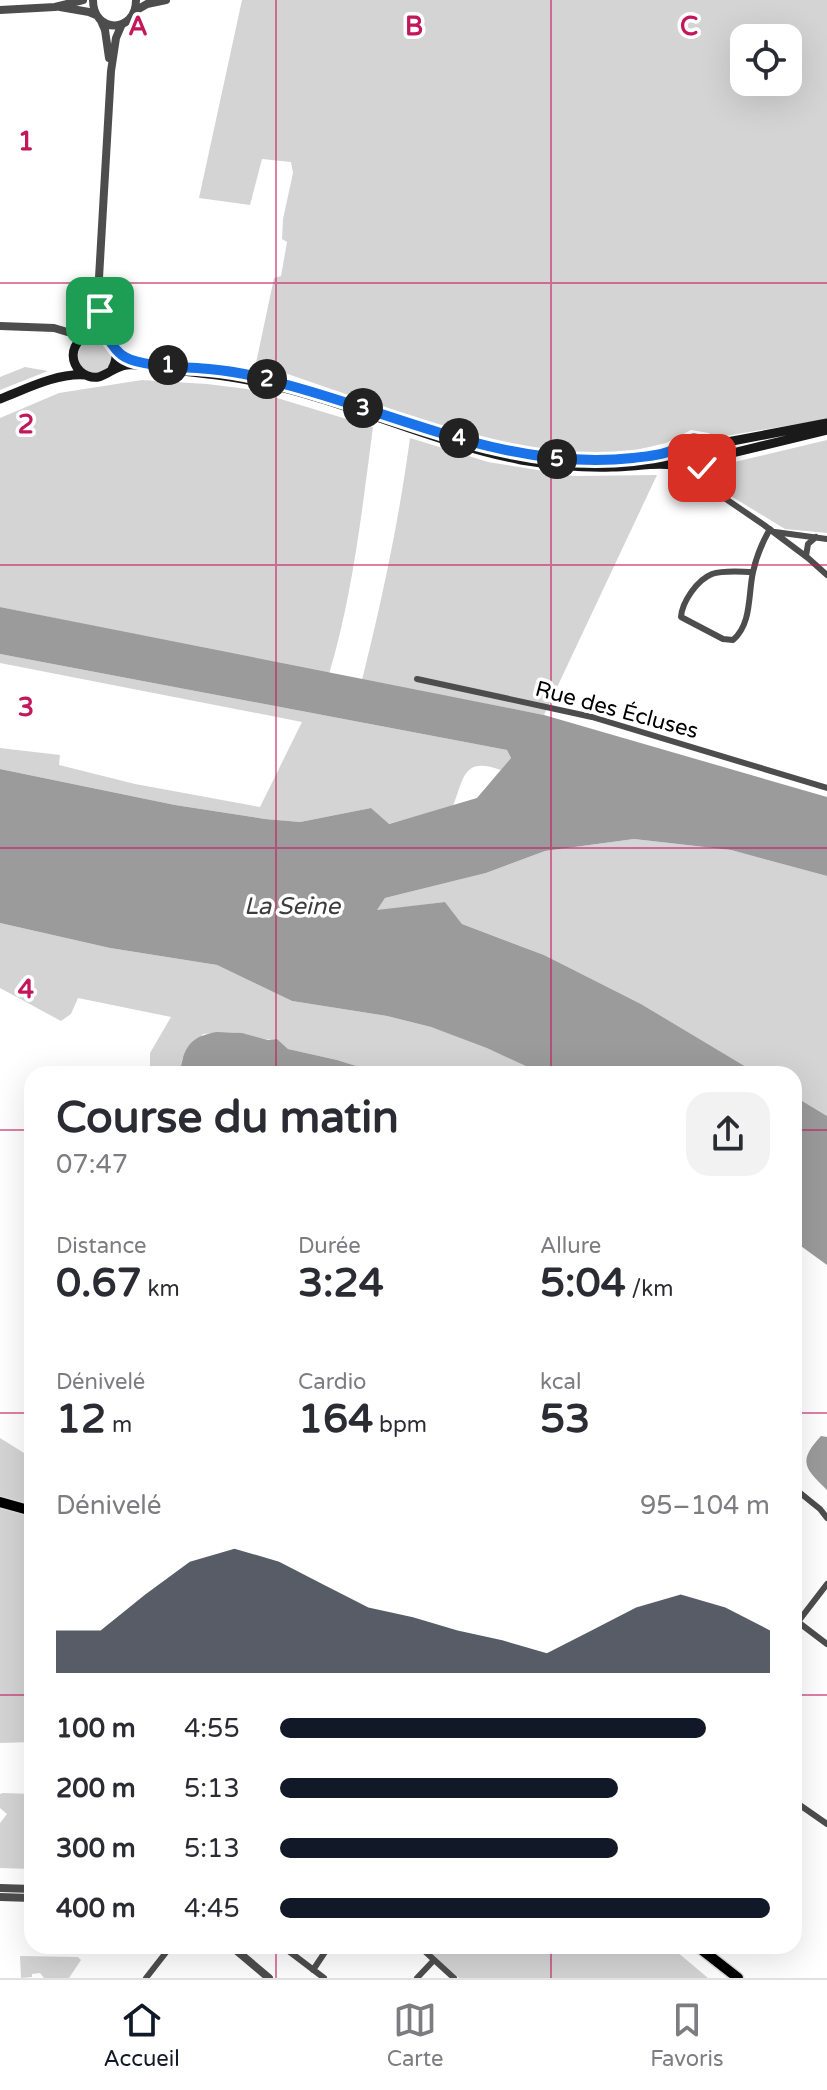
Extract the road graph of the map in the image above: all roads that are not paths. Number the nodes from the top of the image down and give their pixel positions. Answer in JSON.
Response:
{"nodes":[{"id":1,"x":83,"y":0,"type":"edge"},
{"id":2,"x":93,"y":0,"type":"edge"},
{"id":3,"x":136,"y":0,"type":"edge"},
{"id":4,"x":166,"y":0,"type":"edge"},
{"id":5,"x":55,"y":7,"type":"junction"},
{"id":6,"x":0,"y":10,"type":"edge"},
{"id":7,"x":135,"y":11,"type":"junction"},
{"id":8,"x":98,"y":18,"type":"junction"},
{"id":9,"x":122,"y":24,"type":"junction"},
{"id":10,"x":111,"y":71,"type":"junction"},
{"id":11,"x":98,"y":295,"type":"junction"},
{"id":12,"x":0,"y":326,"type":"edge"},
{"id":13,"x":60,"y":330,"type":"junction"},
{"id":14,"x":88,"y":335,"type":"junction"},
{"id":15,"x":105,"y":336,"type":"junction"},
{"id":16,"x":116,"y":351,"type":"junction"},
{"id":17,"x":73,"y":354,"type":"junction"},
{"id":18,"x":112,"y":369,"type":"junction"},
{"id":19,"x":85,"y":375,"type":"junction"},
{"id":20,"x":49,"y":380,"type":"junction"},
{"id":21,"x":0,"y":399,"type":"edge"},
{"id":22,"x":827,"y":423,"type":"edge"},
{"id":23,"x":827,"y":430,"type":"edge"},
{"id":24,"x":704,"y":441,"type":"junction"},
{"id":25,"x":680,"y":446,"type":"junction"},
{"id":26,"x":706,"y":464,"type":"junction"},
{"id":27,"x":686,"y":468,"type":"junction"},
{"id":28,"x":711,"y":488,"type":"junction"},
{"id":29,"x":771,"y":530,"type":"junction"},
{"id":30,"x":816,"y":537,"type":"junction"},
{"id":31,"x":827,"y":539,"type":"edge"},
{"id":32,"x":806,"y":556,"type":"junction"},
{"id":33,"x":753,"y":572,"type":"junction"},
{"id":34,"x":827,"y":575,"type":"edge"},
{"id":35,"x":417,"y":679,"type":"dead end"},
{"id":36,"x":827,"y":788,"type":"edge"},
{"id":37,"x":802,"y":1494,"type":"edge"},
{"id":38,"x":0,"y":1502,"type":"edge"},
{"id":39,"x":24,"y":1509,"type":"edge"},
{"id":40,"x":827,"y":1518,"type":"edge"},
{"id":41,"x":827,"y":1584,"type":"edge"},
{"id":42,"x":802,"y":1617,"type":"edge"},
{"id":43,"x":802,"y":1629,"type":"edge"},
{"id":44,"x":827,"y":1644,"type":"edge"},
{"id":45,"x":802,"y":1807,"type":"edge"},
{"id":46,"x":827,"y":1824,"type":"edge"},
{"id":47,"x":0,"y":1888,"type":"edge"},
{"id":48,"x":24,"y":1889,"type":"edge"},
{"id":49,"x":0,"y":1897,"type":"edge"},
{"id":50,"x":24,"y":1898,"type":"edge"},
{"id":51,"x":164,"y":1954,"type":"edge"},
{"id":52,"x":240,"y":1954,"type":"edge"},
{"id":53,"x":292,"y":1954,"type":"edge"},
{"id":54,"x":324,"y":1954,"type":"edge"},
{"id":55,"x":428,"y":1954,"type":"edge"},
{"id":56,"x":698,"y":1954,"type":"edge"},
{"id":57,"x":707,"y":1954,"type":"edge"},
{"id":58,"x":434,"y":1960,"type":"junction"},
{"id":59,"x":313,"y":1970,"type":"junction"},
{"id":60,"x":146,"y":1978,"type":"edge"},
{"id":61,"x":269,"y":1978,"type":"edge"},
{"id":62,"x":324,"y":1978,"type":"edge"},
{"id":63,"x":417,"y":1978,"type":"edge"},
{"id":64,"x":454,"y":1978,"type":"edge"},
{"id":65,"x":726,"y":1978,"type":"edge"},
{"id":66,"x":738,"y":1978,"type":"edge"}],
"edges":[{"from":1,"to":5,"type":"street"},
{"from":2,"to":8,"type":"street"},
{"from":3,"to":7,"type":"street"},
{"from":4,"to":7,"type":"street"},
{"from":5,"to":6,"type":"street"},
{"from":5,"to":8,"type":"street"},
{"from":7,"to":9,"type":"street"},
{"from":8,"to":9,"type":"street"},
{"from":8,"to":10,"type":"street"},
{"from":9,"to":10,"type":"street"},
{"from":10,"to":11,"type":"street"},
{"from":11,"to":14,"type":"street"},
{"from":11,"to":15,"type":"street"},
{"from":12,"to":13,"type":"street"},
{"from":13,"to":14,"type":"street"},
{"from":13,"to":17,"type":"street"},
{"from":14,"to":15,"type":"main road"},
{"from":14,"to":17,"type":"main road"},
{"from":15,"to":16,"type":"main road"},
{"from":16,"to":18,"type":"main road"},
{"from":16,"to":25,"type":"main road"},
{"from":17,"to":19,"type":"main road"},
{"from":17,"to":20,"type":"main road"},
{"from":18,"to":19,"type":"main road"},
{"from":18,"to":27,"type":"main road"},
{"from":19,"to":20,"type":"main road"},
{"from":20,"to":21,"type":"main road"},
{"from":22,"to":24,"type":"main road"},
{"from":23,"to":26,"type":"main road"},
{"from":24,"to":25,"type":"main road"},
{"from":24,"to":26,"type":"main road"},
{"from":25,"to":27,"type":"main road"},
{"from":26,"to":27,"type":"main road"},
{"from":26,"to":28,"type":"street"},
{"from":27,"to":28,"type":"street"},
{"from":28,"to":29,"type":"street"},
{"from":29,"to":30,"type":"street"},
{"from":29,"to":32,"type":"street"},
{"from":29,"to":33,"type":"street"},
{"from":30,"to":31,"type":"street"},
{"from":30,"to":32,"type":"street"},
{"from":32,"to":34,"type":"street"},
{"from":33,"to":33,"type":"street"},
{"from":35,"to":36,"type":"street","name":"Rue des Écluses"},
{"from":37,"to":40,"type":"street"},
{"from":38,"to":39,"type":"main road"},
{"from":41,"to":42,"type":"street"},
{"from":43,"to":44,"type":"street"},
{"from":45,"to":46,"type":"street"},
{"from":47,"to":48,"type":"street"},
{"from":49,"to":50,"type":"street"},
{"from":51,"to":60,"type":"street"},
{"from":52,"to":61,"type":"street"},
{"from":53,"to":59,"type":"street"},
{"from":54,"to":59,"type":"street"},
{"from":55,"to":58,"type":"street"},
{"from":56,"to":65,"type":"main road"},
{"from":57,"to":66,"type":"main road"},
{"from":58,"to":63,"type":"street"},
{"from":58,"to":64,"type":"street"},
{"from":59,"to":62,"type":"street"}]}
